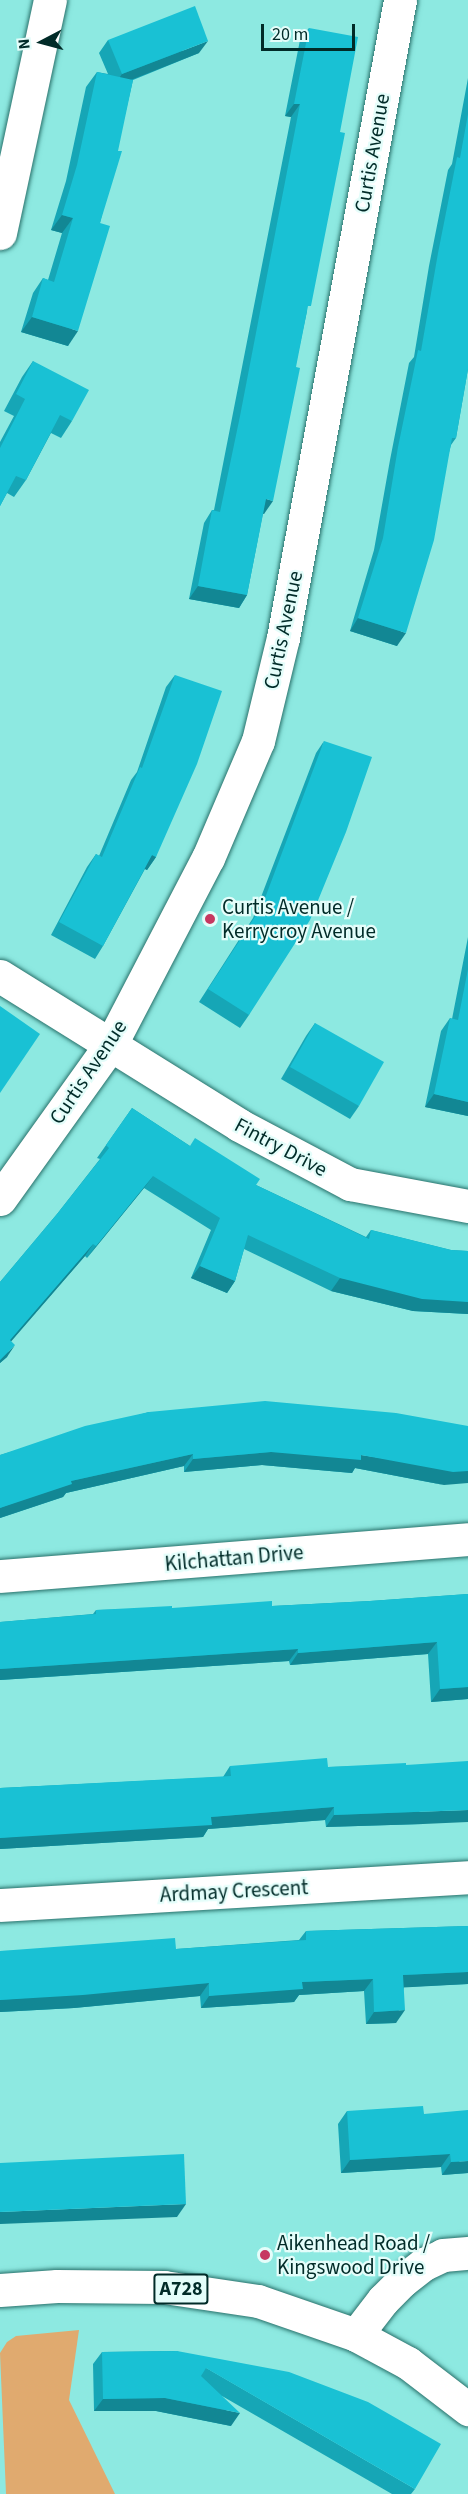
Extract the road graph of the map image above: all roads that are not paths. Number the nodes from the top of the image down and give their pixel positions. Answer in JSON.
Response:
{"nodes":[{"id":1,"x":50,"y":0,"type":"edge"},
{"id":2,"x":400,"y":0,"type":"edge"},
{"id":3,"x":0,"y":233,"type":"edge"},
{"id":4,"x":0,"y":976,"type":"edge"},
{"id":5,"x":111,"y":1044,"type":"junction"},
{"id":6,"x":0,"y":1199,"type":"edge"},
{"id":7,"x":468,"y":1206,"type":"edge"},
{"id":8,"x":468,"y":1539,"type":"edge"},
{"id":9,"x":0,"y":1576,"type":"edge"},
{"id":10,"x":468,"y":1877,"type":"edge"},
{"id":11,"x":0,"y":1905,"type":"edge"},
{"id":12,"x":468,"y":2253,"type":"edge"},
{"id":13,"x":0,"y":2290,"type":"edge"},
{"id":14,"x":356,"y":2335,"type":"junction"},
{"id":15,"x":468,"y":2409,"type":"edge"}],
"edges":[{"from":1,"to":3,"type":"street"},
{"from":2,"to":5,"type":"street","name":"Curtis Avenue"},
{"from":4,"to":5,"type":"street","name":"Fintry Drive"},
{"from":5,"to":6,"type":"street","name":"Curtis Avenue"},
{"from":5,"to":7,"type":"street","name":"Fintry Drive"},
{"from":8,"to":9,"type":"street","name":"Kilchattan Drive"},
{"from":10,"to":11,"type":"street","name":"Ardmay Crescent"},
{"from":12,"to":14,"type":"street"},
{"from":13,"to":14,"type":"street","number":"A728"},
{"from":14,"to":15,"type":"street","number":"A728"}]}
